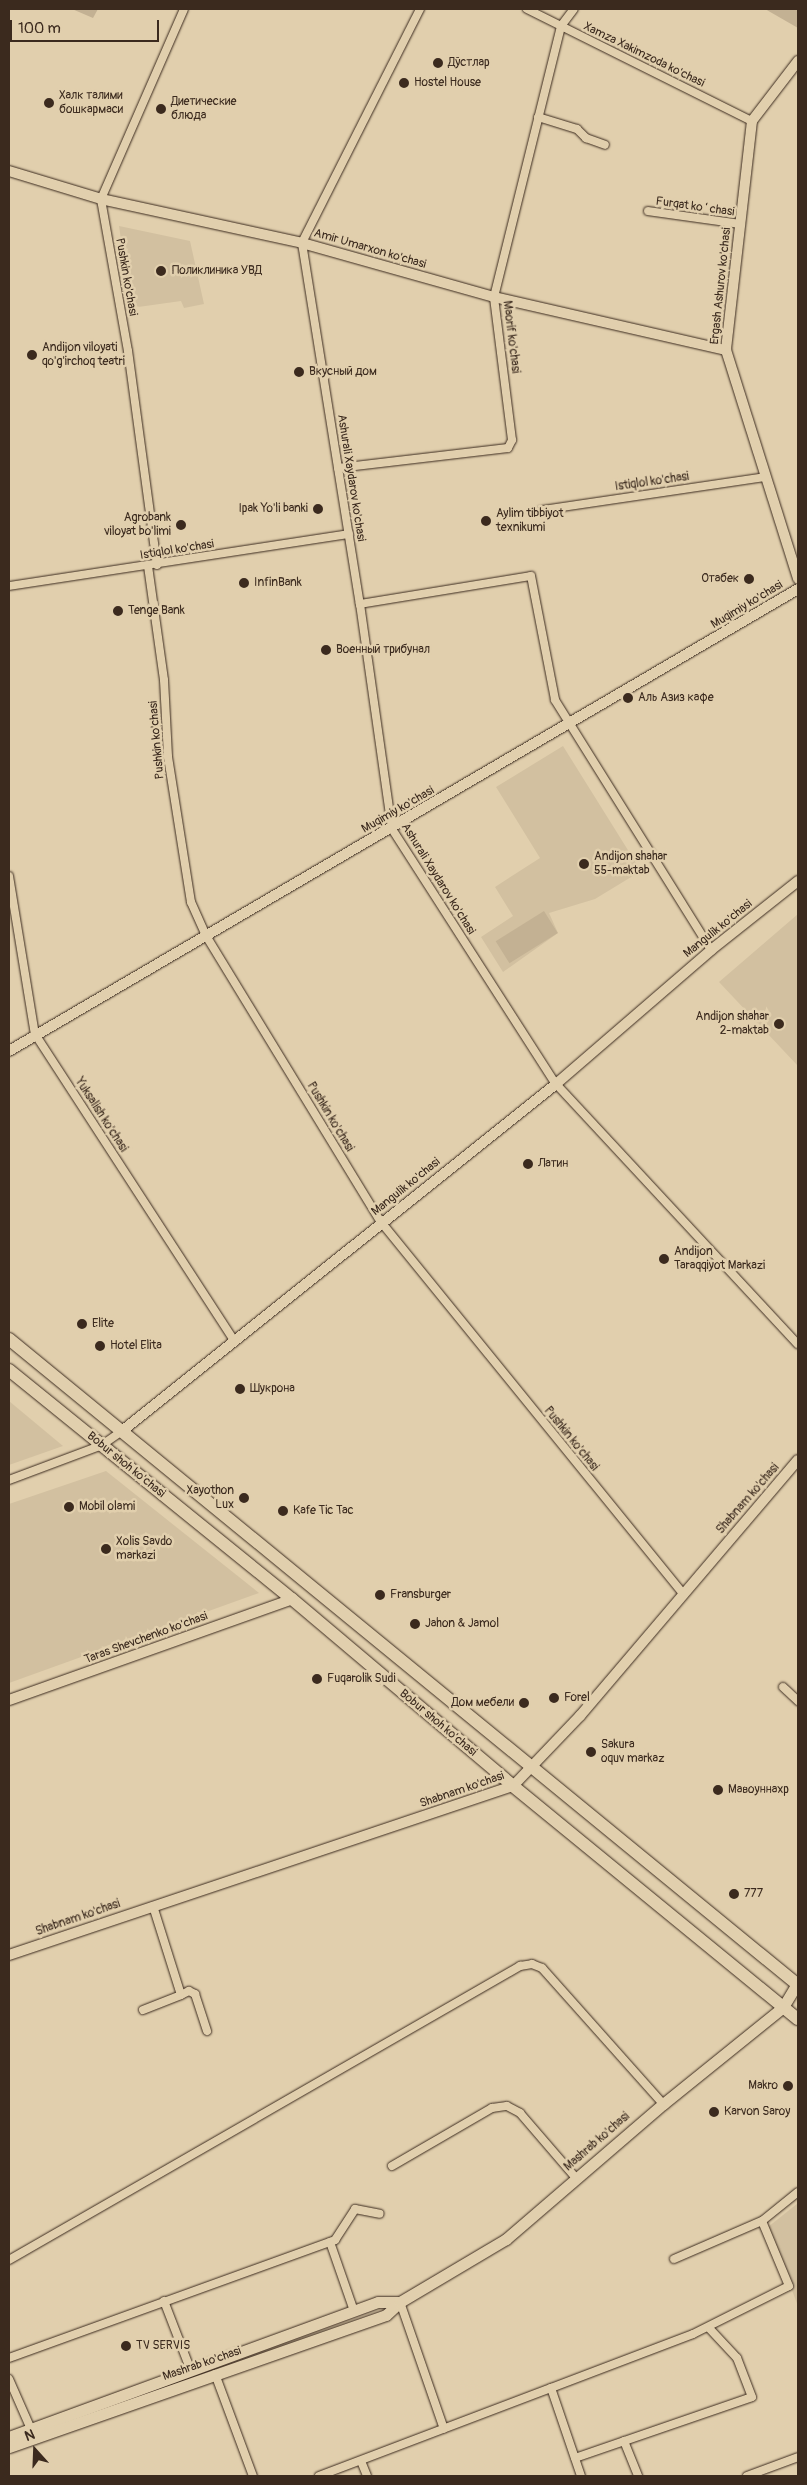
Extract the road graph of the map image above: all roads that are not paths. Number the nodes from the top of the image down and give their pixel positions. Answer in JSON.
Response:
{"nodes":[{"id":1,"x":184,"y":9,"type":"edge"},
{"id":2,"x":420,"y":9,"type":"edge"},
{"id":3,"x":527,"y":9,"type":"edge"},
{"id":4,"x":574,"y":9,"type":"edge"},
{"id":5,"x":561,"y":26,"type":"junction"},
{"id":6,"x":798,"y":61,"type":"edge"},
{"id":7,"x":538,"y":118,"type":"junction"},
{"id":8,"x":752,"y":120,"type":"junction"},
{"id":9,"x":605,"y":145,"type":"dead end"},
{"id":10,"x":9,"y":171,"type":"edge"},
{"id":11,"x":101,"y":199,"type":"junction"},
{"id":12,"x":648,"y":211,"type":"dead end"},
{"id":13,"x":740,"y":224,"type":"junction"},
{"id":14,"x":302,"y":243,"type":"junction"},
{"id":15,"x":494,"y":297,"type":"junction"},
{"id":16,"x":726,"y":350,"type":"junction"},
{"id":17,"x":338,"y":468,"type":"junction"},
{"id":18,"x":766,"y":477,"type":"junction"},
{"id":19,"x":542,"y":510,"type":"dead end"},
{"id":20,"x":349,"y":534,"type":"junction"},
{"id":21,"x":157,"y":565,"type":"junction"},
{"id":22,"x":148,"y":566,"type":"junction"},
{"id":23,"x":798,"y":580,"type":"edge"},
{"id":24,"x":9,"y":586,"type":"edge"},
{"id":25,"x":798,"y":589,"type":"edge"},
{"id":26,"x":360,"y":604,"type":"junction"},
{"id":27,"x":570,"y":725,"type":"junction"},
{"id":28,"x":392,"y":829,"type":"junction"},
{"id":29,"x":9,"y":876,"type":"edge"},
{"id":30,"x":798,"y":881,"type":"edge"},
{"id":31,"x":205,"y":934,"type":"junction"},
{"id":32,"x":711,"y":950,"type":"junction"},
{"id":33,"x":35,"y":1034,"type":"junction"},
{"id":34,"x":9,"y":1051,"type":"edge"},
{"id":35,"x":556,"y":1084,"type":"junction"},
{"id":36,"x":381,"y":1222,"type":"junction"},
{"id":37,"x":9,"y":1339,"type":"edge"},
{"id":38,"x":235,"y":1342,"type":"junction"},
{"id":39,"x":798,"y":1344,"type":"edge"},
{"id":40,"x":9,"y":1370,"type":"edge"},
{"id":41,"x":122,"y":1432,"type":"junction"},
{"id":42,"x":102,"y":1445,"type":"junction"},
{"id":43,"x":798,"y":1460,"type":"edge"},
{"id":44,"x":9,"y":1480,"type":"edge"},
{"id":45,"x":683,"y":1593,"type":"junction"},
{"id":46,"x":292,"y":1599,"type":"junction"},
{"id":47,"x":783,"y":1687,"type":"dead end"},
{"id":48,"x":9,"y":1700,"type":"edge"},
{"id":49,"x":798,"y":1701,"type":"edge"},
{"id":50,"x":532,"y":1766,"type":"junction"},
{"id":51,"x":513,"y":1786,"type":"junction"},
{"id":52,"x":153,"y":1906,"type":"junction"},
{"id":53,"x":9,"y":1955,"type":"edge"},
{"id":54,"x":798,"y":1985,"type":"edge"},
{"id":55,"x":181,"y":1995,"type":"junction"},
{"id":56,"x":783,"y":2007,"type":"junction"},
{"id":57,"x":143,"y":2010,"type":"dead end"},
{"id":58,"x":798,"y":2019,"type":"edge"},
{"id":59,"x":207,"y":2031,"type":"dead end"},
{"id":60,"x":663,"y":2104,"type":"junction"},
{"id":61,"x":392,"y":2166,"type":"dead end"},
{"id":62,"x":576,"y":2178,"type":"junction"},
{"id":63,"x":798,"y":2192,"type":"edge"},
{"id":64,"x":380,"y":2214,"type":"dead end"},
{"id":65,"x":762,"y":2221,"type":"junction"},
{"id":66,"x":330,"y":2242,"type":"junction"},
{"id":67,"x":674,"y":2258,"type":"dead end"},
{"id":68,"x":9,"y":2260,"type":"edge"},
{"id":69,"x":164,"y":2301,"type":"junction"},
{"id":70,"x":400,"y":2302,"type":"junction"},
{"id":71,"x":354,"y":2311,"type":"junction"},
{"id":72,"x":708,"y":2326,"type":"junction"},
{"id":73,"x":9,"y":2358,"type":"edge"},
{"id":74,"x":191,"y":2371,"type":"junction"},
{"id":75,"x":215,"y":2374,"type":"junction"},
{"id":76,"x":9,"y":2379,"type":"edge"},
{"id":77,"x":551,"y":2388,"type":"junction"},
{"id":78,"x":129,"y":2399,"type":"junction"},
{"id":79,"x":31,"y":2429,"type":"junction"},
{"id":80,"x":444,"y":2429,"type":"junction"},
{"id":81,"x":9,"y":2437,"type":"edge"},
{"id":82,"x":624,"y":2441,"type":"junction"},
{"id":83,"x":9,"y":2447,"type":"edge"},
{"id":84,"x":798,"y":2457,"type":"edge"},
{"id":85,"x":575,"y":2458,"type":"junction"},
{"id":86,"x":361,"y":2461,"type":"junction"},
{"id":87,"x":253,"y":2476,"type":"edge"},
{"id":88,"x":319,"y":2476,"type":"edge"},
{"id":89,"x":367,"y":2476,"type":"edge"},
{"id":90,"x":581,"y":2476,"type":"edge"},
{"id":91,"x":638,"y":2476,"type":"edge"},
{"id":92,"x":747,"y":2476,"type":"edge"}],
"edges":[{"from":1,"to":11,"type":"street"},
{"from":2,"to":14,"type":"street"},
{"from":3,"to":5,"type":"street","name":"Xamza Xakimzoda ko'chasi"},
{"from":4,"to":5,"type":"street","name":"Maorif ko'chasi"},
{"from":5,"to":7,"type":"street","name":"Maorif ko'chasi"},
{"from":5,"to":8,"type":"street","name":"Xamza Xakimzoda ko'chasi"},
{"from":6,"to":8,"type":"street"},
{"from":7,"to":9,"type":"street"},
{"from":7,"to":15,"type":"street","name":"Maorif ko'chasi"},
{"from":8,"to":13,"type":"street","name":"Ergash Ashurov ko'chasi"},
{"from":10,"to":11,"type":"street","name":"Amir Umarxon ko'chasi"},
{"from":11,"to":14,"type":"street","name":"Amir Umarxon ko'chasi"},
{"from":11,"to":21,"type":"street","name":"Pushkin ko'chasi"},
{"from":12,"to":13,"type":"street","name":"Furqat koʻchasi"},
{"from":13,"to":16,"type":"street","name":"Ergash Ashurov ko'chasi"},
{"from":14,"to":15,"type":"street","name":"Amir Umarxon ko'chasi"},
{"from":14,"to":17,"type":"street","name":"Ashurali Xaydarov ko'chasi"},
{"from":15,"to":16,"type":"street","name":"Amir Umarxon ko'chasi"},
{"from":15,"to":17,"type":"street","name":"Maorif ko'chasi"},
{"from":16,"to":18,"type":"street","name":"Ergash Ashurov ko'chasi"},
{"from":17,"to":20,"type":"street","name":"Ashurali Xaydarov ko'chasi"},
{"from":18,"to":19,"type":"street","name":"Istiqlol ko'chasi"},
{"from":18,"to":23,"type":"street","name":"Ergash Ashurov ko'chasi"},
{"from":20,"to":21,"type":"street","name":"Istiqlol ko'chasi"},
{"from":20,"to":26,"type":"street","name":"Ashurali Xaydarov ko'chasi"},
{"from":21,"to":22,"type":"street","name":"Istiqlol ko'chasi"},
{"from":22,"to":24,"type":"street","name":"Istiqlol ko'chasi"},
{"from":22,"to":31,"type":"street","name":"Pushkin ko'chasi"},
{"from":25,"to":27,"type":"street","name":"Muqimiy ko'chasi"},
{"from":26,"to":27,"type":"street"},
{"from":26,"to":28,"type":"street","name":"Ashurali Xaydarov ko'chasi"},
{"from":27,"to":28,"type":"street","name":"Muqimiy ko'chasi"},
{"from":27,"to":32,"type":"street"},
{"from":28,"to":31,"type":"street","name":"Muqimiy ko'chasi"},
{"from":28,"to":35,"type":"street","name":"Ashurali Xaydarov ko'chasi"},
{"from":29,"to":33,"type":"street","name":"Yuksalish ko'chasi"},
{"from":30,"to":32,"type":"street","name":"Mangulik ko'chasi"},
{"from":31,"to":33,"type":"street","name":"Muqimiy ko'chasi"},
{"from":31,"to":36,"type":"street","name":"Pushkin ko'chasi"},
{"from":32,"to":35,"type":"street","name":"Mangulik ko'chasi"},
{"from":33,"to":34,"type":"street","name":"Muqimiy ko'chasi"},
{"from":33,"to":38,"type":"street","name":"Yuksalish ko'chasi"},
{"from":35,"to":36,"type":"street","name":"Mangulik ko'chasi"},
{"from":35,"to":39,"type":"street","name":"Ashurali Xaydarov ko'chasi"},
{"from":36,"to":38,"type":"street","name":"Mangulik ko'chasi"},
{"from":36,"to":45,"type":"street","name":"Pushkin ko'chasi"},
{"from":37,"to":41,"type":"main road","name":"Bobur shoh ko'chasi"},
{"from":38,"to":41,"type":"street","name":"Mangulik ko'chasi"},
{"from":40,"to":42,"type":"main road","name":"Bobur shoh ko'chasi"},
{"from":41,"to":42,"type":"street","name":"Mangulik ko'chasi"},
{"from":41,"to":50,"type":"main road","name":"Bobur shoh ko'chasi"},
{"from":42,"to":44,"type":"street","name":"Mangulik ko'chasi"},
{"from":42,"to":46,"type":"main road","name":"Bobur shoh ko'chasi"},
{"from":43,"to":45,"type":"street","name":"Shabnam ko'chasi"},
{"from":45,"to":50,"type":"street","name":"Shabnam ko'chasi"},
{"from":46,"to":48,"type":"street","name":"Taras Shevchenko ko'chasi"},
{"from":46,"to":51,"type":"main road","name":"Bobur shoh ko'chasi"},
{"from":47,"to":49,"type":"street"},
{"from":50,"to":51,"type":"street","name":"Shabnam ko'chasi"},
{"from":50,"to":54,"type":"main road","name":"Bobur shoh ko'chasi"},
{"from":51,"to":52,"type":"street","name":"Shabnam ko'chasi"},
{"from":51,"to":56,"type":"main road","name":"Bobur shoh ko'chasi"},
{"from":52,"to":53,"type":"street","name":"Shabnam ko'chasi"},
{"from":52,"to":55,"type":"street"},
{"from":54,"to":56,"type":"main road","name":"Mashrab ko'chasi"},
{"from":55,"to":57,"type":"street"},
{"from":55,"to":59,"type":"street"},
{"from":56,"to":58,"type":"main road","name":"Bobur shoh ko'chasi"},
{"from":56,"to":60,"type":"main road","name":"Mashrab ko'chasi"},
{"from":60,"to":62,"type":"main road","name":"Mashrab ko'chasi"},
{"from":60,"to":68,"type":"street"},
{"from":61,"to":62,"type":"street"},
{"from":62,"to":70,"type":"main road","name":"Mashrab ko'chasi"},
{"from":63,"to":65,"type":"street"},
{"from":64,"to":66,"type":"street"},
{"from":65,"to":67,"type":"street"},
{"from":65,"to":72,"type":"street"},
{"from":66,"to":69,"type":"street"},
{"from":66,"to":71,"type":"street"},
{"from":69,"to":73,"type":"street"},
{"from":69,"to":74,"type":"street"},
{"from":70,"to":71,"type":"main road","name":"Mashrab ko'chasi"},
{"from":70,"to":75,"type":"main road","name":"Mashrab ko'chasi"},
{"from":70,"to":80,"type":"street"},
{"from":71,"to":74,"type":"main road","name":"Mashrab ko'chasi"},
{"from":72,"to":77,"type":"street"},
{"from":72,"to":82,"type":"street"},
{"from":74,"to":78,"type":"main road","name":"Mashrab ko'chasi"},
{"from":75,"to":78,"type":"main road","name":"Mashrab ko'chasi"},
{"from":75,"to":87,"type":"street"},
{"from":76,"to":79,"type":"street"},
{"from":77,"to":80,"type":"street"},
{"from":77,"to":85,"type":"street"},
{"from":78,"to":79,"type":"main road","name":"Mashrab ko'chasi"},
{"from":78,"to":83,"type":"main road","name":"Mashrab ko'chasi"},
{"from":79,"to":81,"type":"main road","name":"Mashrab ko'chasi"},
{"from":80,"to":86,"type":"street"},
{"from":82,"to":85,"type":"street"},
{"from":82,"to":91,"type":"street"},
{"from":84,"to":92,"type":"street"},
{"from":85,"to":90,"type":"street"},
{"from":86,"to":88,"type":"street"},
{"from":86,"to":89,"type":"street"}]}
